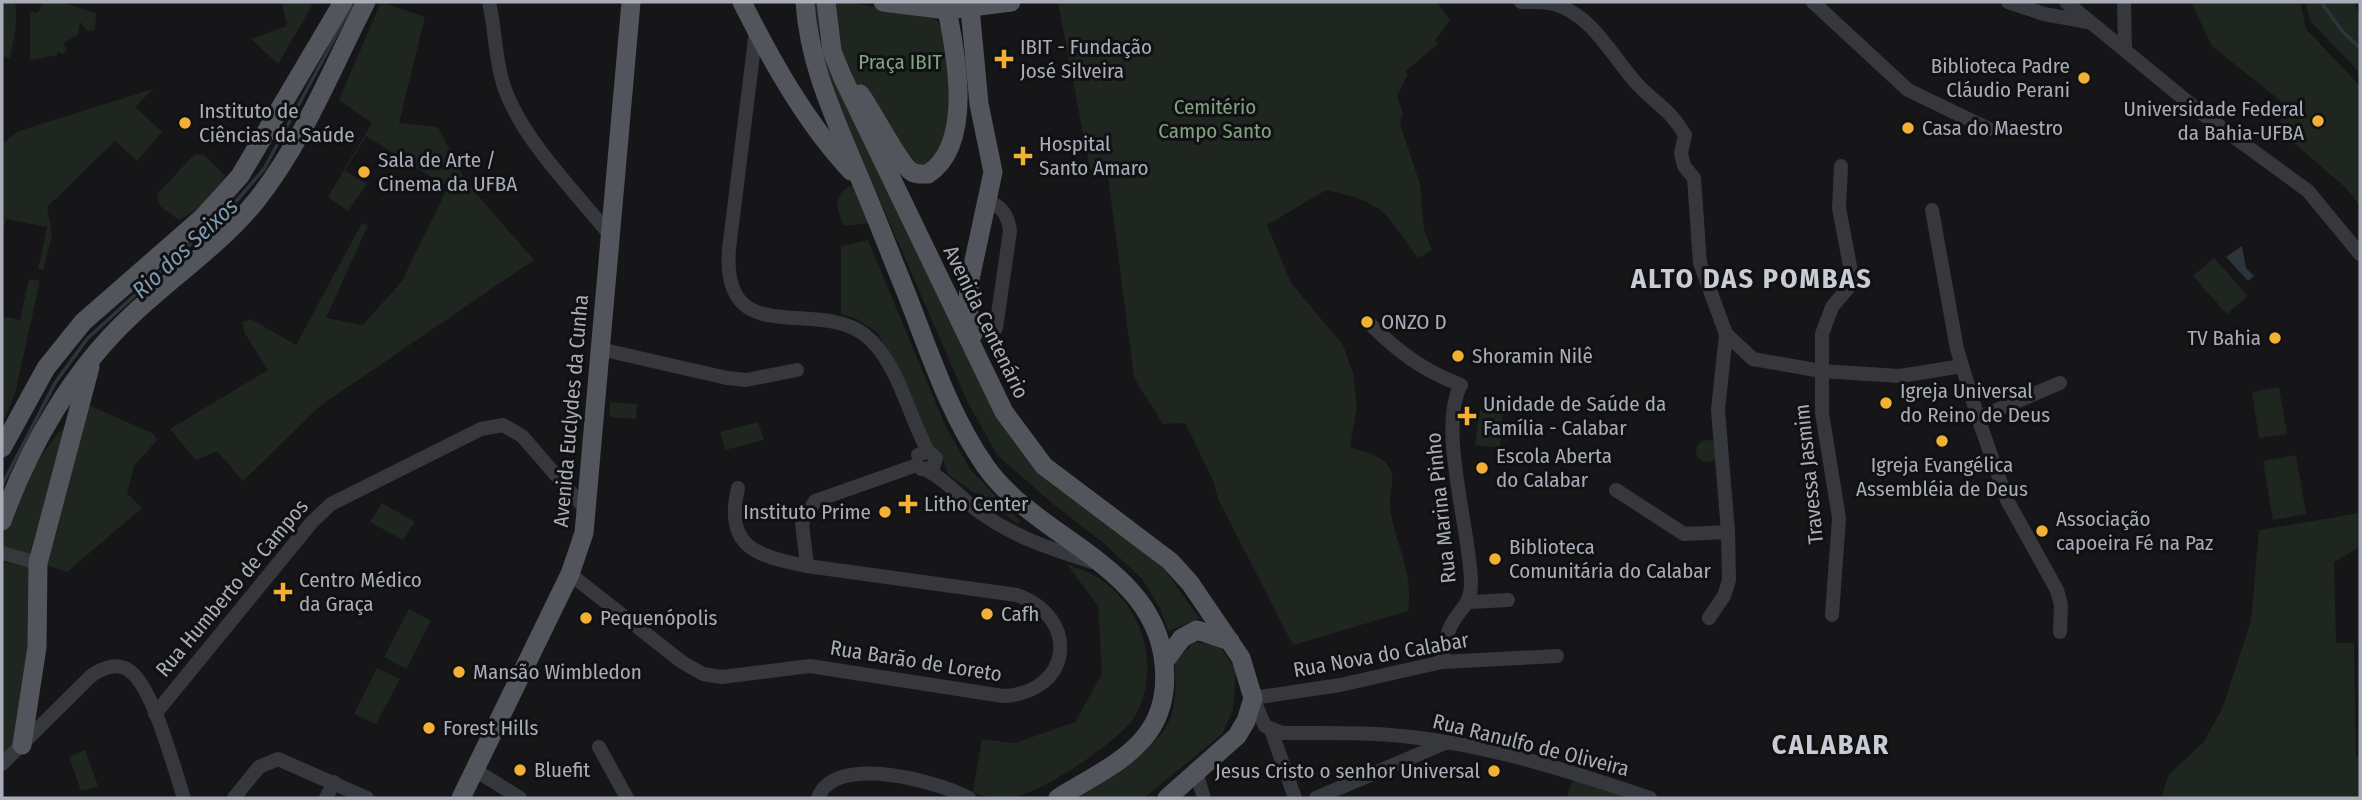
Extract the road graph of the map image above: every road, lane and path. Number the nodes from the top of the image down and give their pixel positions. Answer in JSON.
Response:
{"nodes":[{"id":1,"x":343,"y":2,"type":"edge"},
{"id":2,"x":366,"y":2,"type":"edge"},
{"id":3,"x":489,"y":2,"type":"edge"},
{"id":4,"x":631,"y":2,"type":"edge"},
{"id":5,"x":742,"y":2,"type":"edge"},
{"id":6,"x":805,"y":2,"type":"edge"},
{"id":7,"x":826,"y":2,"type":"edge"},
{"id":8,"x":883,"y":2,"type":"edge"},
{"id":9,"x":1010,"y":2,"type":"edge"},
{"id":10,"x":1521,"y":2,"type":"edge"},
{"id":11,"x":1814,"y":2,"type":"edge"},
{"id":12,"x":2008,"y":2,"type":"edge"},
{"id":13,"x":2066,"y":2,"type":"edge"},
{"id":14,"x":2124,"y":2,"type":"edge"},
{"id":15,"x":971,"y":5,"type":"edge"},
{"id":16,"x":2037,"y":6,"type":"edge"},
{"id":17,"x":940,"y":10,"type":"junction"},
{"id":18,"x":2089,"y":22,"type":"junction"},
{"id":19,"x":756,"y":31,"type":"junction"},
{"id":20,"x":2125,"y":50,"type":"junction"},
{"id":21,"x":842,"y":76,"type":"junction"},
{"id":22,"x":1989,"y":129,"type":"dead end"},
{"id":23,"x":1840,"y":166,"type":"dead end"},
{"id":24,"x":861,"y":183,"type":"junction"},
{"id":25,"x":988,"y":201,"type":"junction"},
{"id":26,"x":1931,"y":210,"type":"dead end"},
{"id":27,"x":610,"y":235,"type":"junction"},
{"id":28,"x":2360,"y":254,"type":"edge"},
{"id":29,"x":1369,"y":323,"type":"dead end"},
{"id":30,"x":996,"y":328,"type":"dead end"},
{"id":31,"x":1726,"y":334,"type":"junction"},
{"id":32,"x":600,"y":349,"type":"junction"},
{"id":33,"x":92,"y":359,"type":"junction"},
{"id":34,"x":978,"y":362,"type":"junction"},
{"id":35,"x":1962,"y":366,"type":"junction"},
{"id":36,"x":797,"y":370,"type":"dead end"},
{"id":37,"x":1821,"y":371,"type":"junction"},
{"id":38,"x":2060,"y":383,"type":"dead end"},
{"id":39,"x":1978,"y":418,"type":"junction"},
{"id":40,"x":44,"y":430,"type":"junction"},
{"id":41,"x":2,"y":448,"type":"edge"},
{"id":42,"x":68,"y":454,"type":"junction"},
{"id":43,"x":925,"y":461,"type":"junction"},
{"id":44,"x":738,"y":488,"type":"dead end"},
{"id":45,"x":1616,"y":490,"type":"dead end"},
{"id":46,"x":587,"y":511,"type":"junction"},
{"id":47,"x":2,"y":521,"type":"edge"},
{"id":48,"x":1039,"y":521,"type":"junction"},
{"id":49,"x":1728,"y":532,"type":"junction"},
{"id":50,"x":1024,"y":539,"type":"junction"},
{"id":51,"x":2,"y":554,"type":"edge"},
{"id":52,"x":38,"y":563,"type":"junction"},
{"id":53,"x":1100,"y":564,"type":"junction"},
{"id":54,"x":807,"y":566,"type":"junction"},
{"id":55,"x":570,"y":575,"type":"junction"},
{"id":56,"x":1508,"y":600,"type":"dead end"},
{"id":57,"x":1470,"y":602,"type":"junction"},
{"id":58,"x":1832,"y":615,"type":"dead end"},
{"id":59,"x":1709,"y":618,"type":"dead end"},
{"id":60,"x":2060,"y":632,"type":"dead end"},
{"id":61,"x":1230,"y":641,"type":"junction"},
{"id":62,"x":1558,"y":656,"type":"dead end"},
{"id":63,"x":1442,"y":662,"type":"junction"},
{"id":64,"x":1164,"y":663,"type":"junction"},
{"id":65,"x":1253,"y":698,"type":"junction"},
{"id":66,"x":155,"y":714,"type":"junction"},
{"id":67,"x":35,"y":718,"type":"junction"},
{"id":68,"x":1271,"y":730,"type":"junction"},
{"id":69,"x":1445,"y":743,"type":"junction"},
{"id":70,"x":22,"y":745,"type":"joint"},
{"id":71,"x":599,"y":747,"type":"dead end"},
{"id":72,"x":2,"y":764,"type":"edge"},
{"id":73,"x":475,"y":770,"type":"junction"},
{"id":74,"x":1196,"y":772,"type":"junction"},
{"id":75,"x":334,"y":782,"type":"junction"},
{"id":76,"x":184,"y":798,"type":"edge"},
{"id":77,"x":234,"y":798,"type":"edge"},
{"id":78,"x":326,"y":798,"type":"edge"},
{"id":79,"x":367,"y":798,"type":"edge"},
{"id":80,"x":461,"y":798,"type":"edge"},
{"id":81,"x":520,"y":798,"type":"edge"},
{"id":82,"x":627,"y":798,"type":"edge"},
{"id":83,"x":818,"y":798,"type":"edge"},
{"id":84,"x":969,"y":798,"type":"edge"},
{"id":85,"x":1058,"y":798,"type":"edge"},
{"id":86,"x":1167,"y":798,"type":"edge"},
{"id":87,"x":1204,"y":798,"type":"edge"},
{"id":88,"x":1294,"y":798,"type":"edge"},
{"id":89,"x":1316,"y":798,"type":"edge"},
{"id":90,"x":1650,"y":798,"type":"edge"}],
"edges":[{"from":1,"to":41,"type":"main road"},
{"from":2,"to":33,"type":"main road"},
{"from":3,"to":27,"type":"street"},
{"from":4,"to":27,"type":"main road","name":"Avenida Euclydes da Cunha"},
{"from":5,"to":19,"type":"main road"},
{"from":6,"to":24,"type":"main road"},
{"from":7,"to":21,"type":"main road","name":"Avenida Centenário"},
{"from":8,"to":17,"type":"main road"},
{"from":9,"to":15,"type":"main road"},
{"from":10,"to":31,"type":"street"},
{"from":11,"to":22,"type":"street"},
{"from":12,"to":16,"type":"street"},
{"from":13,"to":18,"type":"street"},
{"from":14,"to":20,"type":"street"},
{"from":15,"to":17,"type":"main road"},
{"from":15,"to":25,"type":"main road"},
{"from":16,"to":18,"type":"street"},
{"from":17,"to":21,"type":"main road"},
{"from":18,"to":20,"type":"street"},
{"from":19,"to":24,"type":"main road"},
{"from":19,"to":43,"type":"street"},
{"from":20,"to":28,"type":"street"},
{"from":21,"to":34,"type":"main road","name":"Avenida Centenário"},
{"from":23,"to":37,"type":"street","name":"Travessa Jasmim"},
{"from":24,"to":48,"type":"main road"},
{"from":25,"to":30,"type":"street"},
{"from":25,"to":34,"type":"main road"},
{"from":26,"to":35,"type":"street"},
{"from":27,"to":32,"type":"main road","name":"Avenida Euclydes da Cunha"},
{"from":29,"to":57,"type":"street","name":"Rua Marina Pinho"},
{"from":31,"to":37,"type":"street"},
{"from":31,"to":49,"type":"street"},
{"from":32,"to":36,"type":"street"},
{"from":32,"to":46,"type":"main road","name":"Avenida Euclydes da Cunha"},
{"from":33,"to":40,"type":"main road"},
{"from":33,"to":42,"type":"main road"},
{"from":34,"to":61,"type":"main road","name":"Avenida Centenário"},
{"from":35,"to":37,"type":"street"},
{"from":35,"to":39,"type":"street"},
{"from":37,"to":58,"type":"street","name":"Travessa Jasmim"},
{"from":38,"to":39,"type":"street"},
{"from":39,"to":60,"type":"street"},
{"from":40,"to":42,"type":"main road"},
{"from":40,"to":47,"type":"main road"},
{"from":42,"to":52,"type":"main road"},
{"from":43,"to":50,"type":"street"},
{"from":43,"to":54,"type":"street"},
{"from":44,"to":54,"type":"street","name":"Rua Barão de Loreto"},
{"from":45,"to":49,"type":"street"},
{"from":46,"to":55,"type":"main road","name":"Avenida Euclydes da Cunha"},
{"from":46,"to":66,"type":"street","name":"Rua Humberto de Campos"},
{"from":48,"to":50,"type":"street"},
{"from":48,"to":53,"type":"main road"},
{"from":49,"to":59,"type":"street"},
{"from":50,"to":53,"type":"street"},
{"from":51,"to":52,"type":"street"},
{"from":52,"to":67,"type":"main road"},
{"from":53,"to":64,"type":"main road"},
{"from":54,"to":55,"type":"street","name":"Rua Barão de Loreto"},
{"from":55,"to":73,"type":"main road","name":"Avenida Euclydes da Cunha"},
{"from":56,"to":57,"type":"street"},
{"from":57,"to":63,"type":"street","name":"Rua Marina Pinho"},
{"from":61,"to":64,"type":"main road"},
{"from":61,"to":65,"type":"main road","name":"Avenida Centenário"},
{"from":62,"to":63,"type":"street","name":"Rua Nova do Calabar"},
{"from":63,"to":65,"type":"street","name":"Rua Nova do Calabar"},
{"from":64,"to":85,"type":"main road"},
{"from":65,"to":68,"type":"street"},
{"from":65,"to":74,"type":"main road"},
{"from":66,"to":67,"type":"street"},
{"from":66,"to":76,"type":"street"},
{"from":67,"to":70,"type":"main road"},
{"from":68,"to":69,"type":"street","name":"Rua Ranulfo de Oliveira"},
{"from":68,"to":88,"type":"street"},
{"from":69,"to":89,"type":"street"},
{"from":69,"to":90,"type":"street","name":"Rua Ranulfo de Oliveira"},
{"from":70,"to":72,"type":"street"},
{"from":71,"to":82,"type":"street"},
{"from":73,"to":80,"type":"main road","name":"Avenida Euclydes da Cunha"},
{"from":73,"to":81,"type":"street"},
{"from":74,"to":86,"type":"main road"},
{"from":74,"to":87,"type":"street"},
{"from":75,"to":77,"type":"street"},
{"from":75,"to":78,"type":"street"},
{"from":75,"to":79,"type":"street"},
{"from":83,"to":84,"type":"street"}]}
